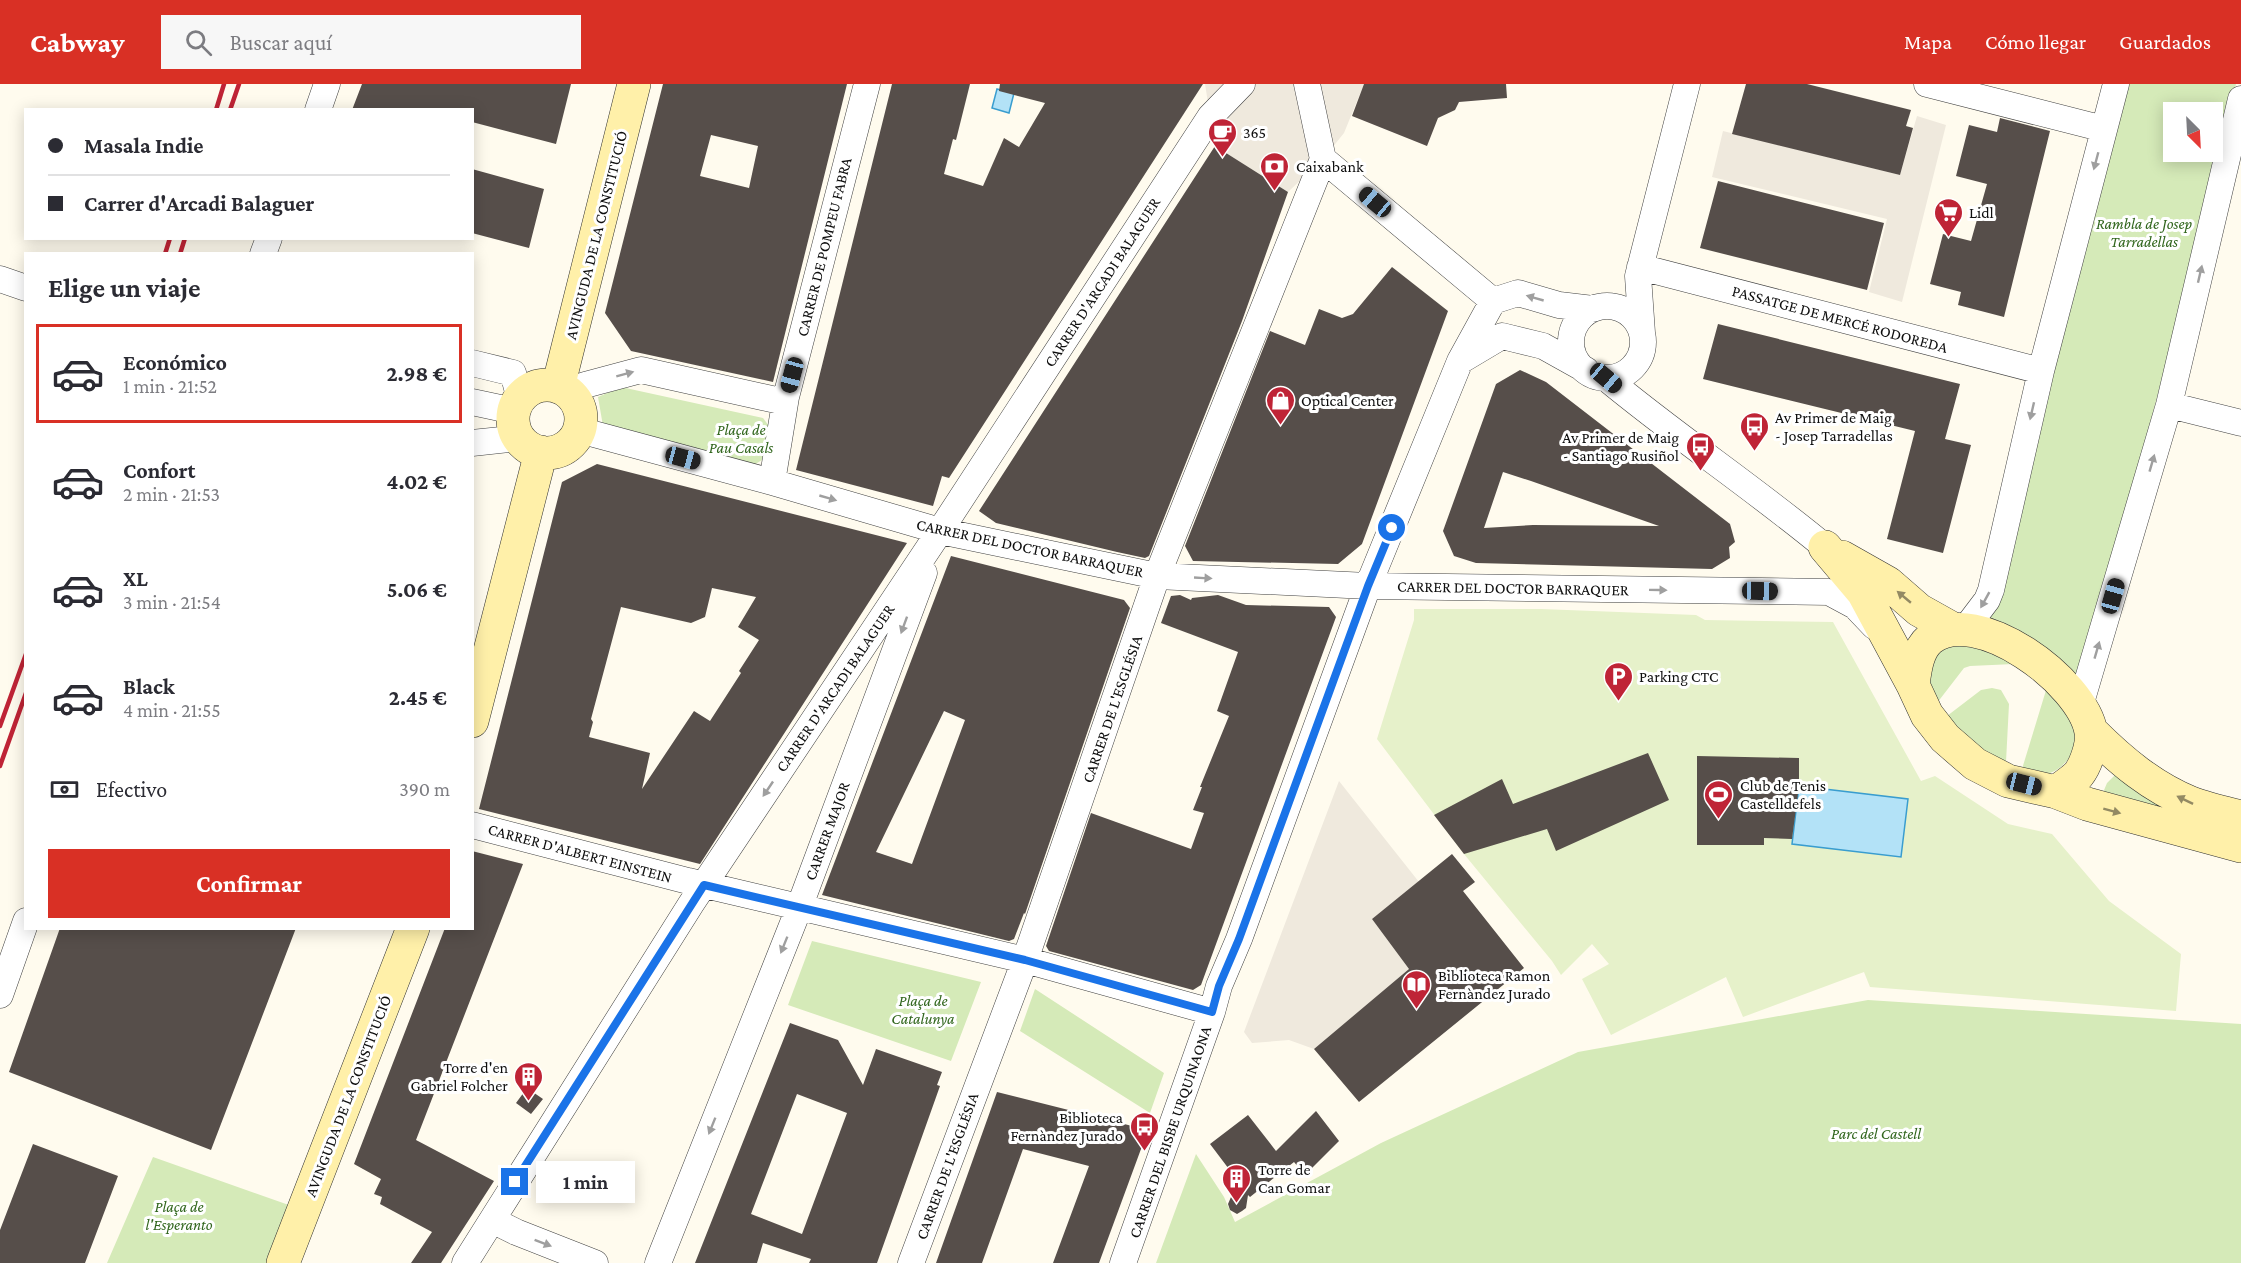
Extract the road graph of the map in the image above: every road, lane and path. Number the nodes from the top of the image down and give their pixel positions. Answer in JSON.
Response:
{"nodes":[{"id":1,"x":327,"y":84,"type":"edge"},
{"id":2,"x":867,"y":84,"type":"edge"},
{"id":3,"x":1242,"y":84,"type":"edge"},
{"id":4,"x":1307,"y":84,"type":"edge"},
{"id":5,"x":1687,"y":84,"type":"edge"},
{"id":6,"x":1927,"y":84,"type":"edge"},
{"id":7,"x":2116,"y":84,"type":"edge"},
{"id":8,"x":628,"y":85,"type":"edge"},
{"id":9,"x":2241,"y":99,"type":"edge"},
{"id":10,"x":319,"y":108,"type":"edge"},
{"id":11,"x":2104,"y":129,"type":"junction"},
{"id":12,"x":1323,"y":159,"type":"junction"},
{"id":13,"x":2234,"y":164,"type":"edge"},
{"id":14,"x":1639,"y":271,"type":"junction"},
{"id":15,"x":0,"y":279,"type":"edge"},
{"id":16,"x":24,"y":287,"type":"edge"},
{"id":17,"x":1493,"y":301,"type":"junction"},
{"id":18,"x":1604,"y":308,"type":"junction"},
{"id":19,"x":1642,"y":333,"type":"junction"},
{"id":20,"x":1460,"y":361,"type":"junction"},
{"id":21,"x":1638,"y":361,"type":"junction"},
{"id":22,"x":474,"y":363,"type":"edge"},
{"id":23,"x":2041,"y":371,"type":"junction"},
{"id":24,"x":1597,"y":375,"type":"junction"},
{"id":25,"x":564,"y":390,"type":"junction"},
{"id":26,"x":785,"y":402,"type":"junction"},
{"id":27,"x":474,"y":403,"type":"edge"},
{"id":28,"x":2169,"y":405,"type":"junction"},
{"id":29,"x":1655,"y":418,"type":"junction"},
{"id":30,"x":2241,"y":423,"type":"edge"},
{"id":31,"x":523,"y":425,"type":"junction"},
{"id":32,"x":579,"y":430,"type":"junction"},
{"id":33,"x":474,"y":442,"type":"edge"},
{"id":34,"x":772,"y":482,"type":"junction"},
{"id":35,"x":940,"y":531,"type":"junction"},
{"id":36,"x":1825,"y":547,"type":"junction"},
{"id":37,"x":1157,"y":576,"type":"junction"},
{"id":38,"x":1368,"y":586,"type":"junction"},
{"id":39,"x":1959,"y":629,"type":"junction"},
{"id":40,"x":1888,"y":640,"type":"junction"},
{"id":41,"x":1913,"y":686,"type":"junction"},
{"id":42,"x":474,"y":709,"type":"edge"},
{"id":43,"x":2086,"y":719,"type":"junction"},
{"id":44,"x":2056,"y":792,"type":"junction"},
{"id":45,"x":2241,"y":817,"type":"edge"},
{"id":46,"x":474,"y":826,"type":"edge"},
{"id":47,"x":2241,"y":846,"type":"edge"},
{"id":48,"x":704,"y":885,"type":"junction"},
{"id":49,"x":799,"y":908,"type":"junction"},
{"id":50,"x":24,"y":927,"type":"edge"},
{"id":51,"x":412,"y":930,"type":"edge"},
{"id":52,"x":1025,"y":960,"type":"junction"},
{"id":53,"x":0,"y":995,"type":"edge"},
{"id":54,"x":1212,"y":1012,"type":"junction"},
{"id":55,"x":492,"y":1220,"type":"junction"},
{"id":56,"x":283,"y":1263,"type":"edge"},
{"id":57,"x":465,"y":1263,"type":"edge"},
{"id":58,"x":595,"y":1263,"type":"edge"},
{"id":59,"x":658,"y":1263,"type":"edge"},
{"id":60,"x":911,"y":1263,"type":"edge"},
{"id":61,"x":1123,"y":1263,"type":"edge"}],
"edges":[{"from":1,"to":10,"type":"street"},
{"from":2,"to":26,"type":"street","name":"CARRER DE POMPEU FABRA"},
{"from":3,"to":35,"type":"street","name":"CARRER D'ARCADI BALAGUER"},
{"from":4,"to":12,"type":"street"},
{"from":5,"to":14,"type":"street"},
{"from":6,"to":11,"type":"street"},
{"from":7,"to":11,"type":"street"},
{"from":8,"to":25,"type":"street","name":"AVINGUDA DE LA CONSTITUCIÓ"},
{"from":9,"to":13,"type":"street"},
{"from":11,"to":23,"type":"street","one_way":true},
{"from":12,"to":17,"type":"street"},
{"from":12,"to":37,"type":"street","name":"CARRER DE L'ESGLÉSIA"},
{"from":28,"to":13,"type":"street","one_way":true},
{"from":14,"to":18,"type":"street"},
{"from":14,"to":19,"type":"street"},
{"from":14,"to":23,"type":"street","name":"PASSATGE DE MERCÉ RODOREDA"},
{"from":15,"to":16,"type":"street"},
{"from":18,"to":17,"type":"street","one_way":true},
{"from":17,"to":20,"type":"street","name":"CARRER DEL BISBE URQUINAONA"},
{"from":18,"to":19,"type":"street"},
{"from":18,"to":24,"type":"street"},
{"from":19,"to":21,"type":"street"},
{"from":20,"to":24,"type":"street"},
{"from":20,"to":38,"type":"street","name":"CARRER DEL BISBE URQUINAONA"},
{"from":21,"to":24,"type":"street"},
{"from":21,"to":29,"type":"street"},
{"from":22,"to":31,"type":"street"},
{"from":23,"to":39,"type":"street","one_way":true},
{"from":24,"to":29,"type":"street"},
{"from":25,"to":26,"type":"street","one_way":true},
{"from":25,"to":31,"type":"street"},
{"from":25,"to":32,"type":"street"},
{"from":26,"to":34,"type":"street","name":"CARRER DE POMPEU FABRA"},
{"from":27,"to":31,"type":"street"},
{"from":28,"to":30,"type":"street"},
{"from":43,"to":28,"type":"street","one_way":true},
{"from":29,"to":36,"type":"street"},
{"from":31,"to":32,"type":"street"},
{"from":31,"to":33,"type":"street"},
{"from":31,"to":42,"type":"street"},
{"from":32,"to":34,"type":"street"},
{"from":34,"to":35,"type":"street","name":"CARRER DEL DOCTOR BARRAQUER","one_way":true},
{"from":35,"to":37,"type":"street","name":"CARRER DEL DOCTOR BARRAQUER"},
{"from":35,"to":48,"type":"street","name":"CARRER D'ARCADI BALAGUER","one_way":true},
{"from":35,"to":49,"type":"street","name":"CARRER MAJOR","one_way":true},
{"from":39,"to":36,"type":"street","one_way":true},
{"from":36,"to":40,"type":"street"},
{"from":37,"to":38,"type":"street","name":"CARRER DEL DOCTOR BARRAQUER","one_way":true},
{"from":37,"to":52,"type":"street","name":"CARRER DE L'ESGLÉSIA"},
{"from":38,"to":40,"type":"street","name":"CARRER DEL DOCTOR BARRAQUER","one_way":true},
{"from":38,"to":54,"type":"street","name":"CARRER DEL BISBE URQUINAONA"},
{"from":39,"to":41,"type":"street"},
{"from":39,"to":43,"type":"street"},
{"from":40,"to":41,"type":"street"},
{"from":41,"to":44,"type":"street"},
{"from":43,"to":44,"type":"street"},
{"from":45,"to":43,"type":"street","one_way":true},
{"from":44,"to":47,"type":"street","one_way":true},
{"from":46,"to":48,"type":"street","name":"CARRER D'ALBERT EINSTEIN"},
{"from":48,"to":49,"type":"street","name":"CARRER D'ALBERT EINSTEIN"},
{"from":48,"to":55,"type":"street","name":"CARRER D'ARCADI BALAGUER"},
{"from":49,"to":52,"type":"street","name":"CARRER D'ALBERT EINSTEIN"},
{"from":49,"to":59,"type":"street","name":"CARRER MAJOR","one_way":true},
{"from":50,"to":53,"type":"street"},
{"from":51,"to":56,"type":"street","name":"AVINGUDA DE LA CONSTITUCIÓ"},
{"from":52,"to":54,"type":"street","name":"CARRER D'ALBERT EINSTEIN"},
{"from":52,"to":60,"type":"street","name":"CARRER DE L'ESGLÉSIA"},
{"from":54,"to":61,"type":"street","name":"CARRER DEL BISBE URQUINAONA"},
{"from":55,"to":57,"type":"street","name":"CARRER D'ARCADI BALAGUER"},
{"from":55,"to":58,"type":"street","one_way":true}]}
